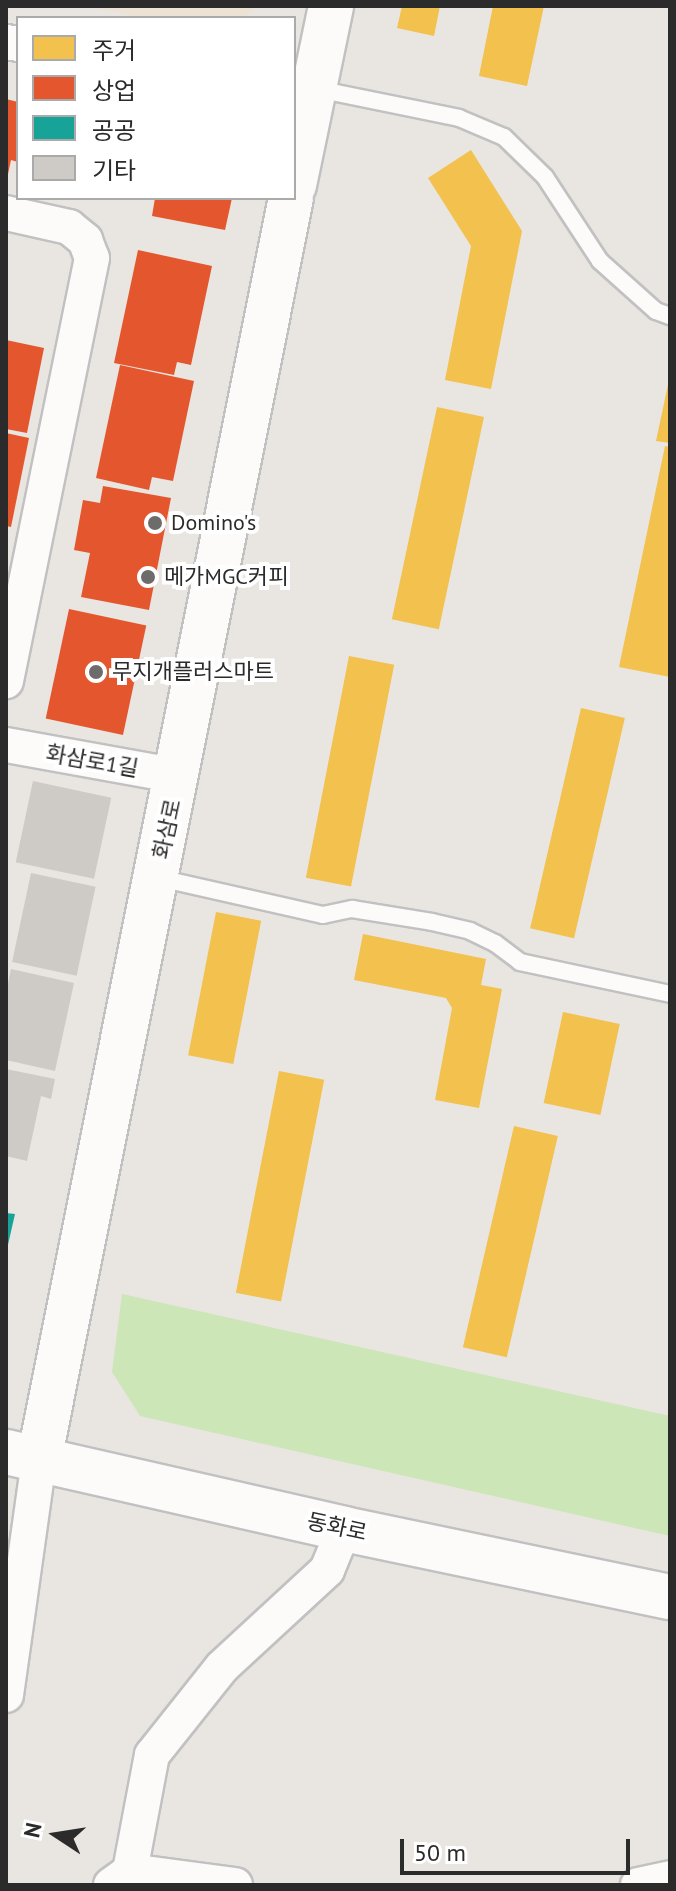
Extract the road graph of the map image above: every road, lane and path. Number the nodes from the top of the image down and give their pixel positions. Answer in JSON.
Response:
{"nodes":[{"id":1,"x":331,"y":6,"type":"edge"},
{"id":2,"x":307,"y":97,"type":"edge"},
{"id":3,"x":296,"y":171,"type":"edge"},
{"id":4,"x":291,"y":200,"type":"edge"},
{"id":5,"x":6,"y":213,"type":"edge"},
{"id":6,"x":670,"y":316,"type":"edge"},
{"id":7,"x":6,"y":681,"type":"edge"},
{"id":8,"x":6,"y":745,"type":"edge"},
{"id":9,"x":178,"y":776,"type":"junction"},
{"id":10,"x":157,"y":878,"type":"junction"},
{"id":11,"x":670,"y":994,"type":"edge"},
{"id":12,"x":22,"y":1456,"type":"edge"},
{"id":13,"x":344,"y":1529,"type":"junction"},
{"id":14,"x":670,"y":1597,"type":"edge"},
{"id":15,"x":6,"y":1695,"type":"edge"},
{"id":16,"x":120,"y":1878,"type":"edge"},
{"id":17,"x":670,"y":1878,"type":"edge"},
{"id":18,"x":235,"y":1885,"type":"edge"},
{"id":19,"x":638,"y":1885,"type":"edge"}],
"edges":[{"from":1,"to":2,"type":"street"},
{"from":2,"to":3,"type":"street"},
{"from":2,"to":6,"type":"lane"},
{"from":4,"to":9,"type":"street","name":"화삼로"},
{"from":5,"to":7,"type":"street"},
{"from":8,"to":9,"type":"street","name":"화삼로1길"},
{"from":9,"to":10,"type":"street","name":"화삼로"},
{"from":10,"to":11,"type":"lane"},
{"from":10,"to":12,"type":"street","name":"화삼로"},
{"from":12,"to":13,"type":"street","name":"동화로"},
{"from":12,"to":15,"type":"street"},
{"from":13,"to":14,"type":"street","name":"동화로"},
{"from":13,"to":16,"type":"street"},
{"from":16,"to":18,"type":"street"},
{"from":17,"to":19,"type":"street"}]}
